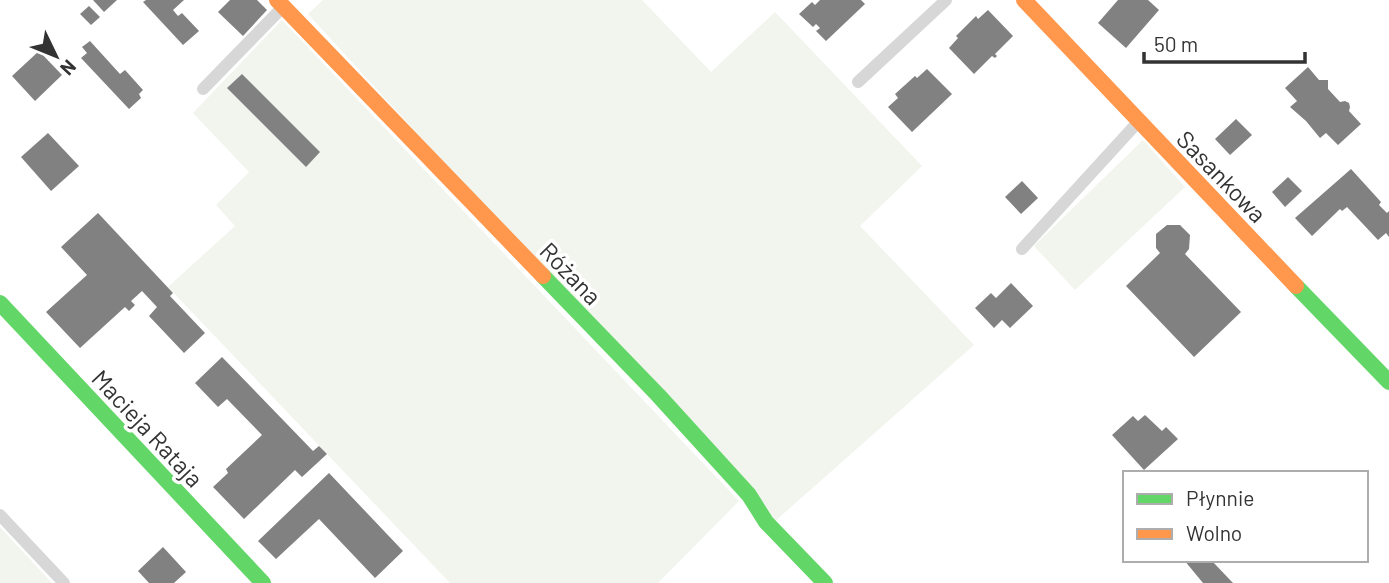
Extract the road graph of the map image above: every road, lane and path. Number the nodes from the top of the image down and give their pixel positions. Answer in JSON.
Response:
{"nodes":[{"id":1,"x":946,"y":0,"type":"edge"},
{"id":2,"x":1024,"y":0,"type":"edge"},
{"id":3,"x":281,"y":3,"type":"edge"},
{"id":4,"x":858,"y":82,"type":"dead end"},
{"id":5,"x":203,"y":89,"type":"dead end"},
{"id":6,"x":1138,"y":122,"type":"junction"},
{"id":7,"x":1022,"y":248,"type":"dead end"},
{"id":8,"x":0,"y":303,"type":"edge"},
{"id":9,"x":1389,"y":382,"type":"edge"},
{"id":10,"x":0,"y":515,"type":"edge"},
{"id":11,"x":64,"y":583,"type":"edge"},
{"id":12,"x":263,"y":583,"type":"edge"},
{"id":13,"x":825,"y":583,"type":"edge"}],
"edges":[{"from":1,"to":4,"type":"lane"},
{"from":2,"to":6,"type":"street","name":"Sasankowa"},
{"from":3,"to":5,"type":"lane"},
{"from":3,"to":13,"type":"street","name":"Różana"},
{"from":6,"to":7,"type":"lane"},
{"from":6,"to":9,"type":"street","name":"Sasankowa"},
{"from":8,"to":12,"type":"street","name":"Macieja Rataja"},
{"from":10,"to":11,"type":"lane"}]}
